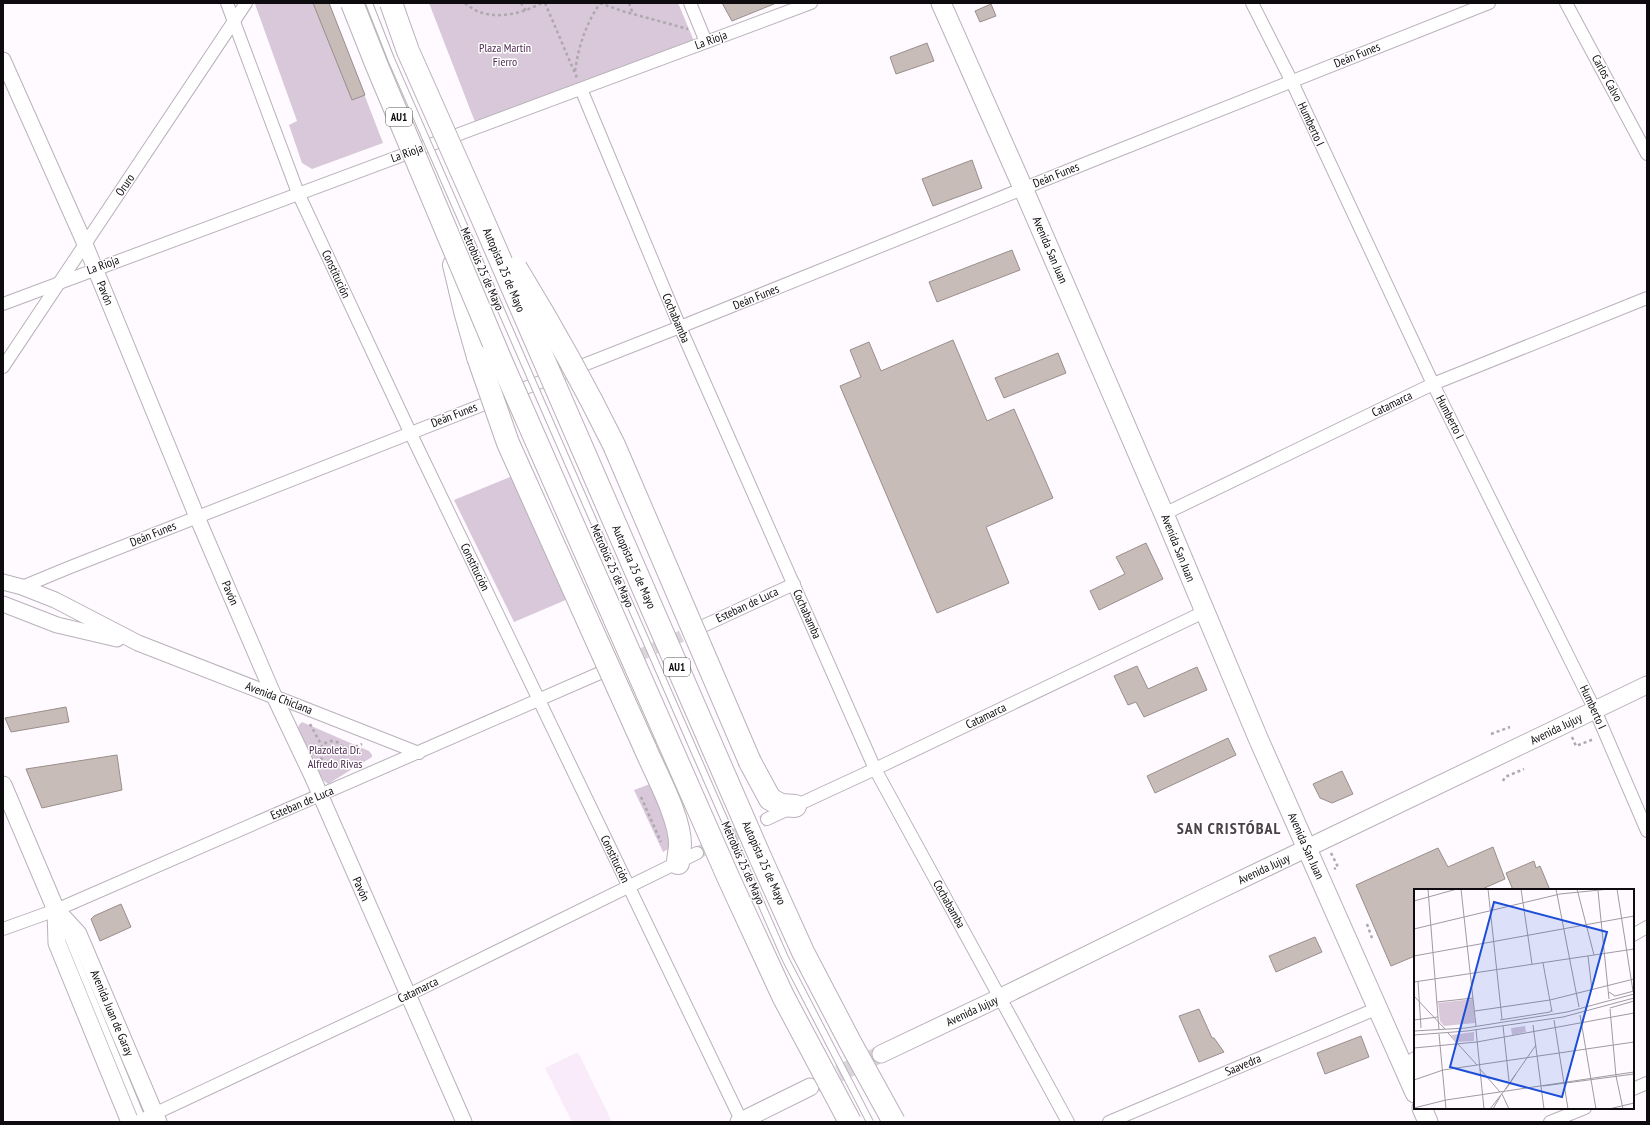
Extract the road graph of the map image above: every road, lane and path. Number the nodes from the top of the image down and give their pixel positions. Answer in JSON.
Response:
{"nodes":[{"id":1,"x":227,"y":3,"type":"edge"},
{"id":2,"x":246,"y":3,"type":"edge"},
{"id":3,"x":352,"y":3,"type":"edge"},
{"id":4,"x":369,"y":3,"type":"edge"},
{"id":5,"x":390,"y":3,"type":"edge"},
{"id":6,"x":466,"y":3,"type":"edge"},
{"id":7,"x":521,"y":3,"type":"edge"},
{"id":8,"x":544,"y":3,"type":"edge"},
{"id":9,"x":600,"y":3,"type":"edge"},
{"id":10,"x":629,"y":3,"type":"edge"},
{"id":11,"x":690,"y":3,"type":"edge"},
{"id":12,"x":811,"y":3,"type":"edge"},
{"id":13,"x":941,"y":3,"type":"edge"},
{"id":14,"x":1252,"y":3,"type":"edge"},
{"id":15,"x":1489,"y":3,"type":"edge"},
{"id":16,"x":1566,"y":3,"type":"edge"},
{"id":17,"x":526,"y":11,"type":"junction"},
{"id":18,"x":633,"y":14,"type":"junction"},
{"id":19,"x":234,"y":22,"type":"junction"},
{"id":20,"x":704,"y":38,"type":"junction"},
{"id":21,"x":3,"y":60,"type":"edge"},
{"id":22,"x":574,"y":72,"type":"junction"},
{"id":23,"x":1292,"y":82,"type":"junction"},
{"id":24,"x":581,"y":89,"type":"junction"},
{"id":25,"x":1647,"y":154,"type":"edge"},
{"id":26,"x":1023,"y":188,"type":"junction"},
{"id":27,"x":298,"y":194,"type":"junction"},
{"id":28,"x":476,"y":204,"type":"junction"},
{"id":29,"x":447,"y":230,"type":"junction"},
{"id":30,"x":85,"y":244,"type":"junction"},
{"id":31,"x":95,"y":268,"type":"junction"},
{"id":32,"x":60,"y":282,"type":"junction"},
{"id":33,"x":1647,"y":298,"type":"edge"},
{"id":34,"x":3,"y":304,"type":"edge"},
{"id":35,"x":680,"y":327,"type":"junction"},
{"id":36,"x":3,"y":367,"type":"edge"},
{"id":37,"x":1433,"y":384,"type":"junction"},
{"id":38,"x":410,"y":432,"type":"junction"},
{"id":39,"x":1164,"y":514,"type":"junction"},
{"id":40,"x":197,"y":516,"type":"junction"},
{"id":41,"x":3,"y":582,"type":"edge"},
{"id":42,"x":794,"y":584,"type":"junction"},
{"id":43,"x":22,"y":587,"type":"junction"},
{"id":44,"x":3,"y":604,"type":"edge"},
{"id":45,"x":1204,"y":612,"type":"junction"},
{"id":46,"x":701,"y":627,"type":"tunnel mouth"},
{"id":47,"x":138,"y":643,"type":"junction"},
{"id":48,"x":600,"y":673,"type":"tunnel mouth"},
{"id":49,"x":1647,"y":685,"type":"edge"},
{"id":50,"x":274,"y":696,"type":"junction"},
{"id":51,"x":539,"y":700,"type":"junction"},
{"id":52,"x":1595,"y":710,"type":"junction"},
{"id":53,"x":1510,"y":727,"type":"dead end"},
{"id":54,"x":1491,"y":734,"type":"dead end"},
{"id":55,"x":1606,"y":736,"type":"junction"},
{"id":56,"x":1576,"y":746,"type":"dead end"},
{"id":57,"x":419,"y":753,"type":"junction"},
{"id":58,"x":337,"y":764,"type":"joint"},
{"id":59,"x":875,"y":769,"type":"junction"},
{"id":60,"x":1524,"y":769,"type":"dead end"},
{"id":61,"x":1503,"y":781,"type":"dead end"},
{"id":62,"x":3,"y":785,"type":"edge"},
{"id":63,"x":320,"y":795,"type":"junction"},
{"id":64,"x":641,"y":797,"type":"dead end"},
{"id":65,"x":795,"y":806,"type":"junction"},
{"id":66,"x":767,"y":819,"type":"tunnel mouth"},
{"id":67,"x":1647,"y":831,"type":"edge"},
{"id":68,"x":1307,"y":849,"type":"junction"},
{"id":69,"x":697,"y":854,"type":"tunnel mouth"},
{"id":70,"x":675,"y":864,"type":"junction"},
{"id":71,"x":628,"y":888,"type":"junction"},
{"id":72,"x":56,"y":910,"type":"junction"},
{"id":73,"x":1367,"y":924,"type":"dead end"},
{"id":74,"x":1647,"y":927,"type":"edge"},
{"id":75,"x":3,"y":929,"type":"edge"},
{"id":76,"x":1634,"y":934,"type":"edge"},
{"id":77,"x":1373,"y":941,"type":"dead end"},
{"id":78,"x":408,"y":995,"type":"junction"},
{"id":79,"x":1001,"y":997,"type":"junction"},
{"id":80,"x":1378,"y":1008,"type":"junction"},
{"id":81,"x":881,"y":1054,"type":"tunnel mouth"},
{"id":82,"x":1409,"y":1062,"type":"edge"},
{"id":83,"x":1647,"y":1083,"type":"edge"},
{"id":84,"x":810,"y":1087,"type":"tunnel mouth"},
{"id":85,"x":1414,"y":1088,"type":"edge"},
{"id":86,"x":1634,"y":1089,"type":"edge"},
{"id":87,"x":1422,"y":1109,"type":"edge"},
{"id":88,"x":1582,"y":1109,"type":"edge"},
{"id":89,"x":144,"y":1120,"type":"edge"},
{"id":90,"x":464,"y":1122,"type":"edge"},
{"id":91,"x":741,"y":1122,"type":"edge"},
{"id":92,"x":850,"y":1122,"type":"edge"},
{"id":93,"x":870,"y":1122,"type":"edge"},
{"id":94,"x":894,"y":1122,"type":"edge"},
{"id":95,"x":1068,"y":1122,"type":"edge"},
{"id":96,"x":1109,"y":1122,"type":"edge"},
{"id":97,"x":1428,"y":1122,"type":"edge"},
{"id":98,"x":1550,"y":1122,"type":"edge"}],
"edges":[{"from":1,"to":19,"type":"street","name":"Constitución"},
{"from":2,"to":19,"type":"street","name":"Oruro"},
{"from":3,"to":29,"type":"highway","number":"AU1","bridge":true},
{"from":4,"to":93,"type":"lane","name":"Metrobús 25 de Mayo","bridge":true},
{"from":5,"to":28,"type":"highway","name":"Autopista 25 de Mayo","number":"AU1","bridge":true},
{"from":6,"to":17,"type":"path"},
{"from":7,"to":17,"type":"path"},
{"from":8,"to":17,"type":"path"},
{"from":8,"to":22,"type":"path"},
{"from":9,"to":18,"type":"path"},
{"from":9,"to":22,"type":"path"},
{"from":10,"to":18,"type":"path"},
{"from":11,"to":20,"type":"street"},
{"from":12,"to":20,"type":"street","name":"La Rioja"},
{"from":13,"to":26,"type":"main road","name":"Avenida San Juan"},
{"from":14,"to":23,"type":"street","name":"Humberto I"},
{"from":15,"to":23,"type":"street","name":"Deán Funes"},
{"from":16,"to":25,"type":"street","name":"Carlos Calvo"},
{"from":18,"to":20,"type":"path"},
{"from":19,"to":27,"type":"street","name":"Constitución"},
{"from":19,"to":30,"type":"street","name":"Oruro"},
{"from":20,"to":24,"type":"street","name":"La Rioja"},
{"from":21,"to":30,"type":"street","name":"Pavón"},
{"from":22,"to":24,"type":"path"},
{"from":23,"to":26,"type":"street","name":"Deán Funes"},
{"from":23,"to":37,"type":"street","name":"Humberto I"},
{"from":24,"to":27,"type":"street","name":"La Rioja"},
{"from":24,"to":35,"type":"street","name":"Cochabamba"},
{"from":26,"to":35,"type":"street","name":"Deán Funes"},
{"from":26,"to":39,"type":"main road","name":"Avenida San Juan"},
{"from":27,"to":31,"type":"street","name":"La Rioja"},
{"from":27,"to":38,"type":"street","name":"Constitución"},
{"from":28,"to":65,"type":"highway","bridge":true},
{"from":28,"to":94,"type":"highway","name":"Autopista 25 de Mayo","number":"AU1","bridge":true},
{"from":29,"to":70,"type":"highway","bridge":true},
{"from":29,"to":92,"type":"highway","number":"AU1","bridge":true},
{"from":30,"to":31,"type":"street","name":"Pavón"},
{"from":30,"to":32,"type":"street","name":"Oruro"},
{"from":31,"to":32,"type":"street","name":"La Rioja"},
{"from":31,"to":40,"type":"street","name":"Pavón"},
{"from":32,"to":34,"type":"street","name":"La Rioja"},
{"from":32,"to":36,"type":"street","name":"Oruro"},
{"from":33,"to":37,"type":"street","name":"Catamarca"},
{"from":35,"to":38,"type":"street","name":"Deán Funes"},
{"from":35,"to":42,"type":"street","name":"Cochabamba"},
{"from":37,"to":39,"type":"street","name":"Catamarca"},
{"from":37,"to":52,"type":"street","name":"Humberto I"},
{"from":38,"to":40,"type":"street","name":"Deán Funes"},
{"from":38,"to":51,"type":"street","name":"Constitución"},
{"from":39,"to":45,"type":"main road","name":"Avenida San Juan"},
{"from":40,"to":43,"type":"street","name":"Deán Funes"},
{"from":40,"to":50,"type":"street","name":"Pavón"},
{"from":41,"to":43,"type":"street","name":"Avenida Chiclana"},
{"from":42,"to":46,"type":"street","name":"Esteban de Luca"},
{"from":42,"to":59,"type":"street","name":"Cochabamba"},
{"from":43,"to":47,"type":"street","name":"Avenida Chiclana"},
{"from":44,"to":47,"type":"street","name":"Avenida Chiclana"},
{"from":45,"to":59,"type":"street","name":"Catamarca"},
{"from":45,"to":68,"type":"main road","name":"Avenida San Juan"},
{"from":47,"to":50,"type":"street","name":"Avenida Chiclana"},
{"from":48,"to":51,"type":"street","name":"Esteban de Luca"},
{"from":49,"to":52,"type":"main road","name":"Avenida Jujuy"},
{"from":50,"to":57,"type":"street","name":"Avenida Chiclana"},
{"from":50,"to":63,"type":"street","name":"Pavón"},
{"from":51,"to":57,"type":"street","name":"Esteban de Luca"},
{"from":51,"to":71,"type":"street","name":"Constitución"},
{"from":52,"to":55,"type":"street","name":"Humberto I"},
{"from":52,"to":68,"type":"main road","name":"Avenida Jujuy"},
{"from":53,"to":54,"type":"path"},
{"from":55,"to":56,"type":"path"},
{"from":55,"to":67,"type":"street","name":"Humberto I"},
{"from":57,"to":63,"type":"street","name":"Esteban de Luca"},
{"from":58,"to":58,"type":"path"},
{"from":59,"to":65,"type":"street","name":"Catamarca"},
{"from":59,"to":79,"type":"street","name":"Cochabamba"},
{"from":60,"to":61,"type":"path"},
{"from":62,"to":72,"type":"main road","name":"Avenida Juan de Garay"},
{"from":63,"to":72,"type":"street","name":"Esteban de Luca"},
{"from":63,"to":78,"type":"street","name":"Pavón"},
{"from":64,"to":70,"type":"path"},
{"from":65,"to":66,"type":"street","name":"Catamarca"},
{"from":68,"to":79,"type":"main road","name":"Avenida Jujuy"},
{"from":68,"to":80,"type":"main road","name":"Avenida San Juan"},
{"from":69,"to":70,"type":"street","name":"Catamarca"},
{"from":70,"to":71,"type":"street","name":"Catamarca"},
{"from":71,"to":78,"type":"street","name":"Catamarca"},
{"from":71,"to":91,"type":"street","name":"Constitución"},
{"from":72,"to":75,"type":"street","name":"Esteban de Luca"},
{"from":72,"to":89,"type":"main road","name":"Avenida Juan de Garay"},
{"from":72,"to":89,"type":"main road","name":"Avenida Juan de Garay"},
{"from":73,"to":77,"type":"path"},
{"from":74,"to":76,"type":"street"},
{"from":78,"to":89,"type":"street","name":"Catamarca"},
{"from":78,"to":90,"type":"street","name":"Pavón"},
{"from":79,"to":81,"type":"main road","name":"Avenida Jujuy"},
{"from":79,"to":95,"type":"street","name":"Cochabamba"},
{"from":80,"to":82,"type":"main road","name":"Avenida San Juan"},
{"from":80,"to":96,"type":"street","name":"Saavedra"},
{"from":82,"to":85,"type":"main road","name":"Avenida San Juan"},
{"from":83,"to":86,"type":"street"},
{"from":84,"to":91,"type":"main road"},
{"from":87,"to":97,"type":"main road"},
{"from":88,"to":98,"type":"street"}]}
